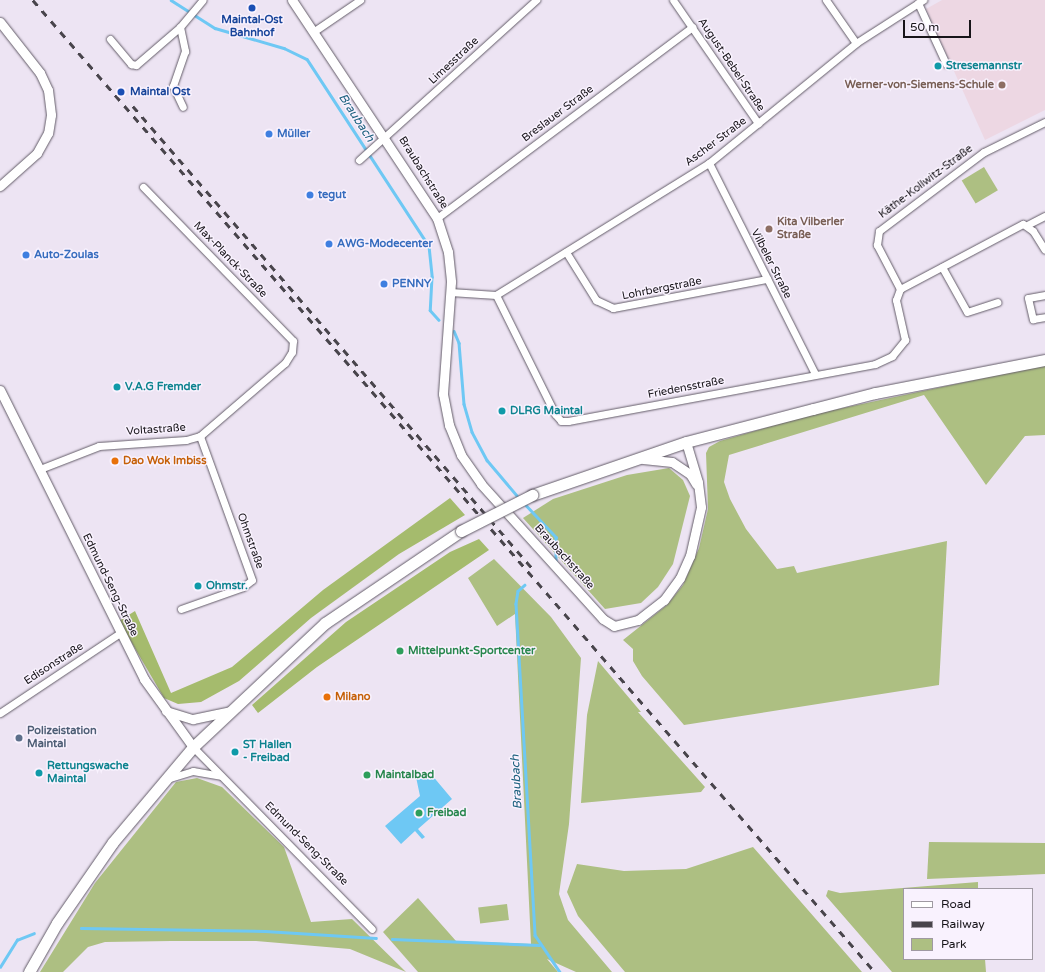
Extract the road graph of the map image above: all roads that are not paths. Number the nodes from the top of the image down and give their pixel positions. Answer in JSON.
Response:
{"nodes":[{"id":1,"x":203,"y":0,"type":"edge"},
{"id":2,"x":292,"y":0,"type":"edge"},
{"id":3,"x":360,"y":0,"type":"edge"},
{"id":4,"x":536,"y":0,"type":"edge"},
{"id":5,"x":673,"y":0,"type":"edge"},
{"id":6,"x":826,"y":0,"type":"edge"},
{"id":7,"x":921,"y":1,"type":"edge"},
{"id":8,"x":0,"y":22,"type":"edge"},
{"id":9,"x":180,"y":26,"type":"junction"},
{"id":10,"x":692,"y":27,"type":"junction"},
{"id":11,"x":313,"y":32,"type":"junction"},
{"id":12,"x":110,"y":39,"type":"dead end"},
{"id":13,"x":856,"y":44,"type":"junction"},
{"id":14,"x":946,"y":64,"type":"dead end"},
{"id":15,"x":184,"y":107,"type":"dead end"},
{"id":16,"x":1045,"y":122,"type":"edge"},
{"id":17,"x":758,"y":123,"type":"junction"},
{"id":18,"x":386,"y":138,"type":"junction"},
{"id":19,"x":360,"y":160,"type":"dead end"},
{"id":20,"x":709,"y":163,"type":"junction"},
{"id":21,"x":0,"y":186,"type":"edge"},
{"id":22,"x":143,"y":187,"type":"dead end"},
{"id":23,"x":1045,"y":216,"type":"edge"},
{"id":24,"x":437,"y":218,"type":"junction"},
{"id":25,"x":1026,"y":225,"type":"junction"},
{"id":26,"x":1045,"y":250,"type":"edge"},
{"id":27,"x":566,"y":252,"type":"junction"},
{"id":28,"x":942,"y":267,"type":"junction"},
{"id":29,"x":767,"y":279,"type":"junction"},
{"id":30,"x":900,"y":289,"type":"junction"},
{"id":31,"x":450,"y":292,"type":"junction"},
{"id":32,"x":1045,"y":294,"type":"edge"},
{"id":33,"x":496,"y":295,"type":"junction"},
{"id":34,"x":998,"y":302,"type":"dead end"},
{"id":35,"x":1045,"y":317,"type":"edge"},
{"id":36,"x":292,"y":352,"type":"joint"},
{"id":37,"x":1045,"y":360,"type":"edge"},
{"id":38,"x":815,"y":374,"type":"junction"},
{"id":39,"x":0,"y":390,"type":"edge"},
{"id":40,"x":200,"y":436,"type":"junction"},
{"id":41,"x":686,"y":442,"type":"junction"},
{"id":42,"x":633,"y":460,"type":"junction"},
{"id":43,"x":40,"y":469,"type":"junction"},
{"id":44,"x":699,"y":491,"type":"junction"},
{"id":45,"x":180,"y":609,"type":"dead end"},
{"id":46,"x":120,"y":633,"type":"junction"},
{"id":47,"x":163,"y":709,"type":"junction"},
{"id":48,"x":230,"y":711,"type":"junction"},
{"id":49,"x":0,"y":713,"type":"edge"},
{"id":50,"x":193,"y":747,"type":"junction"},
{"id":51,"x":222,"y":776,"type":"junction"},
{"id":52,"x":164,"y":780,"type":"junction"},
{"id":53,"x":372,"y":929,"type":"dead end"},
{"id":54,"x":29,"y":972,"type":"edge"}],
"edges":[{"from":1,"to":9,"type":"street"},
{"from":2,"to":11,"type":"street","name":"Braubachstraße"},
{"from":3,"to":11,"type":"street"},
{"from":4,"to":18,"type":"street","name":"Limesstraße"},
{"from":5,"to":10,"type":"street","name":"August-Bebel-Straße"},
{"from":6,"to":13,"type":"street"},
{"from":7,"to":13,"type":"street","name":"Ascher Straße"},
{"from":7,"to":14,"type":"street","name":"Ascher Straße"},
{"from":8,"to":21,"type":"street"},
{"from":9,"to":12,"type":"street"},
{"from":9,"to":15,"type":"street"},
{"from":10,"to":17,"type":"street","name":"August-Bebel-Straße"},
{"from":10,"to":24,"type":"street","name":"Breslauer Straße"},
{"from":11,"to":18,"type":"street","name":"Braubachstraße"},
{"from":13,"to":17,"type":"street","name":"Ascher Straße"},
{"from":16,"to":30,"type":"street","name":"Käthe-Kollwitz-Straße"},
{"from":17,"to":20,"type":"street","name":"Ascher Straße"},
{"from":18,"to":19,"type":"street","name":"Braubachstraße"},
{"from":18,"to":24,"type":"street","name":"Braubachstraße"},
{"from":20,"to":27,"type":"street","name":"Ascher Straße"},
{"from":20,"to":29,"type":"street","name":"Vilbeler Straße"},
{"from":22,"to":36,"type":"street","name":"Max-Planck-Straße"},
{"from":23,"to":25,"type":"street"},
{"from":24,"to":31,"type":"street","name":"Braubachstraße"},
{"from":25,"to":26,"type":"street"},
{"from":25,"to":28,"type":"street"},
{"from":27,"to":29,"type":"street","name":"Lohrbergstraße"},
{"from":27,"to":33,"type":"street","name":"Ascher Straße"},
{"from":28,"to":30,"type":"street"},
{"from":28,"to":34,"type":"street"},
{"from":29,"to":38,"type":"street","name":"Vilbeler Straße"},
{"from":30,"to":38,"type":"street","name":"Friedensstraße"},
{"from":31,"to":33,"type":"street"},
{"from":31,"to":44,"type":"street","name":"Braubachstraße"},
{"from":32,"to":35,"type":"street"},
{"from":33,"to":38,"type":"street","name":"Friedensstraße"},
{"from":36,"to":40,"type":"street","name":"Voltastraße"},
{"from":37,"to":41,"type":"main road"},
{"from":39,"to":43,"type":"street","name":"Edmund-Seng-Straße"},
{"from":40,"to":43,"type":"street","name":"Voltastraße"},
{"from":40,"to":45,"type":"street","name":"Ohmstraße"},
{"from":41,"to":42,"type":"main road"},
{"from":41,"to":44,"type":"street","name":"Braubachstraße"},
{"from":42,"to":44,"type":"street"},
{"from":42,"to":48,"type":"main road","bridge":true},
{"from":43,"to":46,"type":"street","name":"Edmund-Seng-Straße"},
{"from":46,"to":47,"type":"street","name":"Edmund-Seng-Straße"},
{"from":46,"to":49,"type":"street","name":"Edisonstraße"},
{"from":47,"to":48,"type":"street"},
{"from":47,"to":50,"type":"street","name":"Edmund-Seng-Straße"},
{"from":48,"to":50,"type":"main road"},
{"from":50,"to":51,"type":"street","name":"Edmund-Seng-Straße"},
{"from":50,"to":52,"type":"main road"},
{"from":51,"to":52,"type":"street"},
{"from":51,"to":53,"type":"street","name":"Edmund-Seng-Straße"},
{"from":52,"to":54,"type":"main road"}]}
